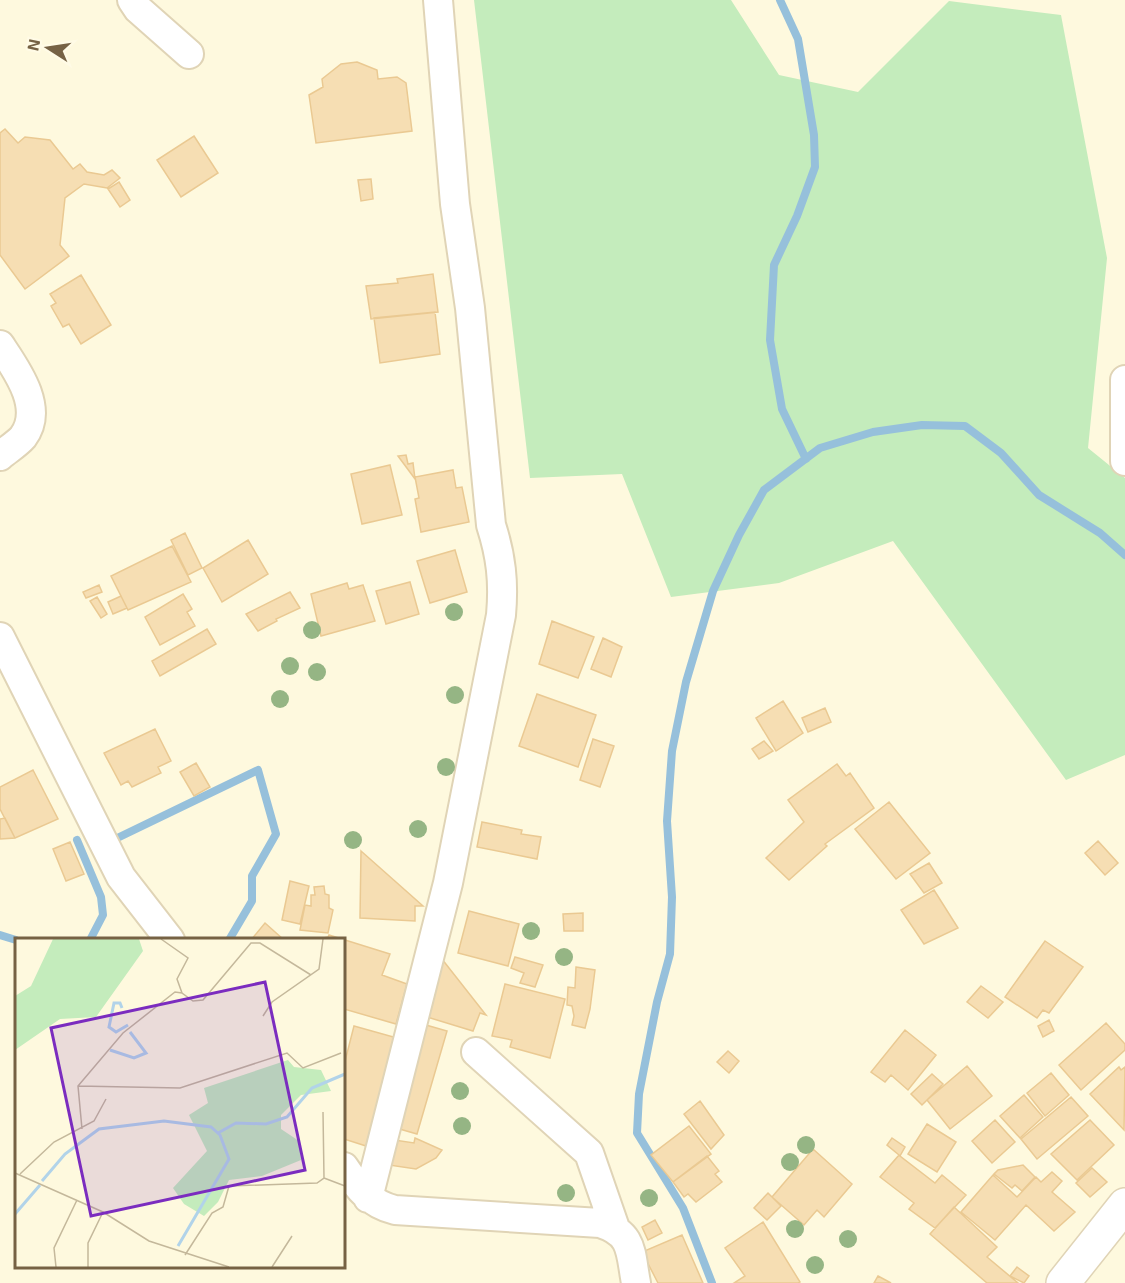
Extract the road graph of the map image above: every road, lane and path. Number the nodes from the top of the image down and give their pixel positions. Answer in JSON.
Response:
{"nodes":[{"id":1,"x":132,"y":0,"type":"edge"},
{"id":2,"x":438,"y":0,"type":"edge"},
{"id":3,"x":189,"y":54,"type":"dead end"},
{"id":4,"x":0,"y":345,"type":"edge"},
{"id":5,"x":1125,"y":380,"type":"edge"},
{"id":6,"x":0,"y":456,"type":"edge"},
{"id":7,"x":1125,"y":461,"type":"edge"},
{"id":8,"x":0,"y":637,"type":"edge"},
{"id":9,"x":169,"y":938,"type":"edge"},
{"id":10,"x":476,"y":1052,"type":"dead end"},
{"id":11,"x":345,"y":1168,"type":"edge"},
{"id":12,"x":368,"y":1198,"type":"junction"},
{"id":13,"x":1123,"y":1211,"type":"edge"},
{"id":14,"x":615,"y":1228,"type":"junction"},
{"id":15,"x":636,"y":1283,"type":"edge"},
{"id":16,"x":1063,"y":1283,"type":"edge"}],
"edges":[{"from":1,"to":3,"type":"street"},
{"from":2,"to":12,"type":"street"},
{"from":4,"to":6,"type":"street"},
{"from":5,"to":7,"type":"street"},
{"from":8,"to":9,"type":"street"},
{"from":10,"to":14,"type":"street"},
{"from":11,"to":12,"type":"street"},
{"from":12,"to":14,"type":"street"},
{"from":13,"to":16,"type":"street"},
{"from":14,"to":15,"type":"street"}]}
